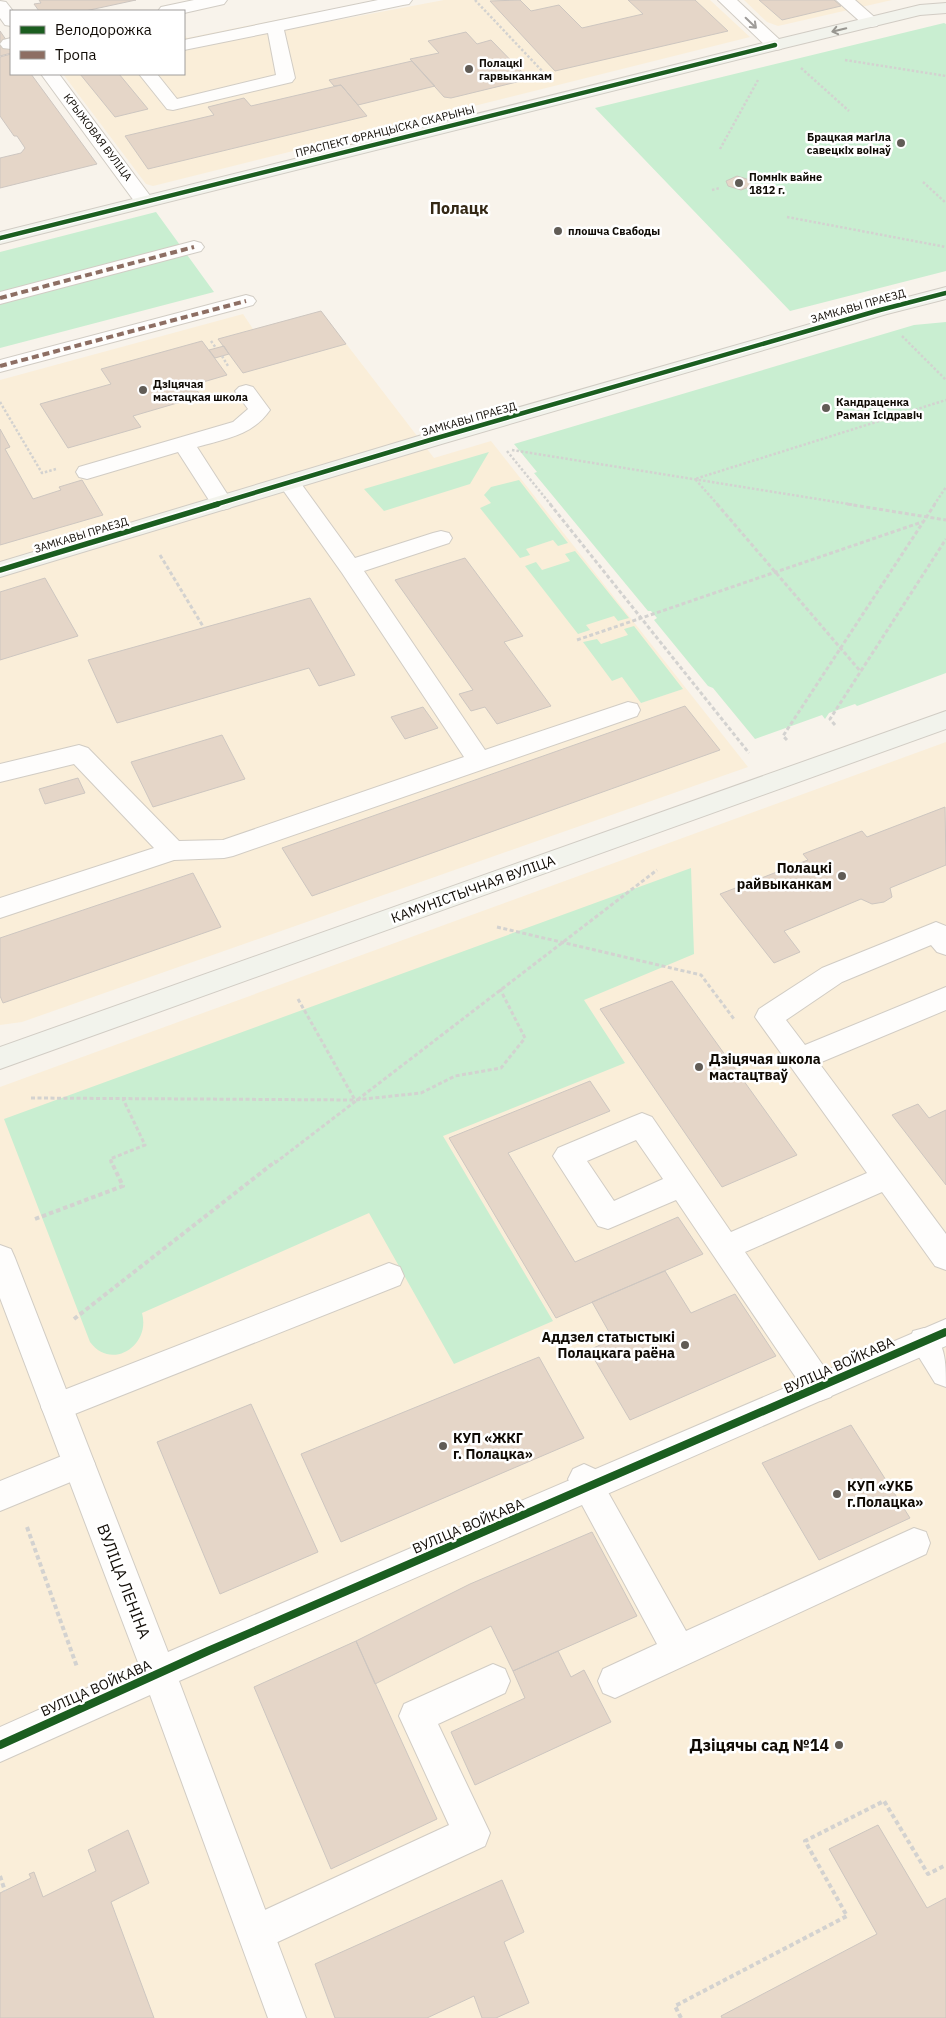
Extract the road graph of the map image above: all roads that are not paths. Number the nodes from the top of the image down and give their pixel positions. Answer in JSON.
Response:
{"nodes":[{"id":1,"x":218,"y":0,"type":"edge"},
{"id":2,"x":402,"y":0,"type":"edge"},
{"id":3,"x":727,"y":0,"type":"edge"},
{"id":4,"x":845,"y":0,"type":"edge"},
{"id":5,"x":0,"y":6,"type":"edge"},
{"id":6,"x":946,"y":8,"type":"edge"},
{"id":7,"x":172,"y":10,"type":"edge"},
{"id":8,"x":10,"y":20,"type":"edge"},
{"id":9,"x":871,"y":22,"type":"junction"},
{"id":10,"x":275,"y":26,"type":"junction"},
{"id":11,"x":185,"y":45,"type":"edge"},
{"id":12,"x":775,"y":45,"type":"junction"},
{"id":13,"x":51,"y":75,"type":"edge"},
{"id":14,"x":149,"y":75,"type":"edge"},
{"id":15,"x":144,"y":201,"type":"junction"},
{"id":16,"x":0,"y":238,"type":"edge"},
{"id":17,"x":194,"y":247,"type":"dead end"},
{"id":18,"x":946,"y":293,"type":"edge"},
{"id":19,"x":0,"y":298,"type":"edge"},
{"id":20,"x":246,"y":300,"type":"dead end"},
{"id":21,"x":946,"y":307,"type":"edge"},
{"id":22,"x":885,"y":308,"type":"junction"},
{"id":23,"x":0,"y":366,"type":"edge"},
{"id":24,"x":246,"y":391,"type":"dead end"},
{"id":25,"x":184,"y":444,"type":"junction"},
{"id":26,"x":87,"y":472,"type":"dead end"},
{"id":27,"x":289,"y":483,"type":"junction"},
{"id":28,"x":222,"y":503,"type":"junction"},
{"id":29,"x":441,"y":538,"type":"dead end"},
{"id":30,"x":350,"y":568,"type":"junction"},
{"id":31,"x":0,"y":570,"type":"edge"},
{"id":32,"x":628,"y":710,"type":"dead end"},
{"id":33,"x":946,"y":720,"type":"edge"},
{"id":34,"x":480,"y":761,"type":"junction"},
{"id":35,"x":0,"y":773,"type":"edge"},
{"id":36,"x":173,"y":851,"type":"junction"},
{"id":37,"x":0,"y":908,"type":"edge"},
{"id":38,"x":946,"y":945,"type":"edge"},
{"id":39,"x":946,"y":998,"type":"edge"},
{"id":40,"x":0,"y":1058,"type":"edge"},
{"id":41,"x":801,"y":1059,"type":"junction"},
{"id":42,"x":888,"y":1177,"type":"junction"},
{"id":43,"x":682,"y":1184,"type":"dead end"},
{"id":44,"x":724,"y":1248,"type":"junction"},
{"id":45,"x":946,"y":1257,"type":"edge"},
{"id":46,"x":0,"y":1258,"type":"edge"},
{"id":47,"x":389,"y":1276,"type":"dead end"},
{"id":48,"x":935,"y":1336,"type":"edge"},
{"id":49,"x":946,"y":1373,"type":"edge"},
{"id":50,"x":820,"y":1387,"type":"junction"},
{"id":51,"x":57,"y":1407,"type":"junction"},
{"id":52,"x":79,"y":1464,"type":"junction"},
{"id":53,"x":587,"y":1483,"type":"junction"},
{"id":54,"x":7,"y":1494,"type":"edge"},
{"id":55,"x":914,"y":1543,"type":"dead end"},
{"id":56,"x":679,"y":1651,"type":"junction"},
{"id":57,"x":159,"y":1673,"type":"junction"},
{"id":58,"x":493,"y":1681,"type":"dead end"},
{"id":59,"x":615,"y":1681,"type":"dead end"},
{"id":60,"x":0,"y":1745,"type":"edge"},
{"id":61,"x":256,"y":1933,"type":"junction"},
{"id":62,"x":287,"y":2018,"type":"edge"}],
"edges":[{"from":1,"to":7,"type":"street"},
{"from":2,"to":10,"type":"street"},
{"from":3,"to":12,"type":"street","one_way":true},
{"from":4,"to":9,"type":"street"},
{"from":5,"to":8,"type":"street"},
{"from":6,"to":9,"type":"street","name":"ПРАСПЕКТ ФРАНЦЫСКА СКАРЫНЫ"},
{"from":9,"to":12,"type":"street","name":"ПРАСПЕКТ ФРАНЦЫСКА СКАРЫНЫ","one_way":true},
{"from":10,"to":11,"type":"street"},
{"from":10,"to":14,"type":"street"},
{"from":12,"to":15,"type":"street","name":"ПРАСПЕКТ ФРАНЦЫСКА СКАРЫНЫ"},
{"from":13,"to":15,"type":"street","name":"КРЫЖОВАЯ ВУЛІЦА"},
{"from":15,"to":16,"type":"street","name":"ПРАСПЕКТ ФРАНЦЫСКА СКАРЫНЫ"},
{"from":17,"to":19,"type":"street"},
{"from":18,"to":22,"type":"street","name":"ЗАМКАВЫ ПРАЕЗД"},
{"from":20,"to":23,"type":"street"},
{"from":21,"to":22,"type":"street"},
{"from":22,"to":27,"type":"street","name":"ЗАМКАВЫ ПРАЕЗД"},
{"from":24,"to":25,"type":"street"},
{"from":25,"to":26,"type":"street"},
{"from":25,"to":28,"type":"street"},
{"from":27,"to":28,"type":"street","name":"ЗАМКАВЫ ПРАЕЗД"},
{"from":27,"to":30,"type":"street"},
{"from":28,"to":31,"type":"street","name":"ЗАМКАВЫ ПРАЕЗД"},
{"from":29,"to":30,"type":"street"},
{"from":30,"to":34,"type":"street"},
{"from":32,"to":34,"type":"street"},
{"from":33,"to":40,"type":"street","name":"КАМУНІСТЫЧНАЯ ВУЛІЦА"},
{"from":34,"to":36,"type":"street"},
{"from":35,"to":36,"type":"street"},
{"from":36,"to":37,"type":"street"},
{"from":38,"to":41,"type":"street"},
{"from":39,"to":41,"type":"street"},
{"from":41,"to":42,"type":"street"},
{"from":42,"to":44,"type":"street"},
{"from":42,"to":45,"type":"street"},
{"from":43,"to":44,"type":"street"},
{"from":44,"to":50,"type":"street"},
{"from":46,"to":51,"type":"street","name":"ВУЛІЦА ЛЕНІНА"},
{"from":47,"to":51,"type":"street"},
{"from":48,"to":49,"type":"street"},
{"from":48,"to":50,"type":"street","name":"ВУЛІЦА ВОЙКАВА"},
{"from":50,"to":53,"type":"street","name":"ВУЛІЦА ВОЙКАВА"},
{"from":51,"to":52,"type":"street","name":"ВУЛІЦА ЛЕНІНА"},
{"from":52,"to":54,"type":"street"},
{"from":52,"to":57,"type":"street","name":"ВУЛІЦА ЛЕНІНА"},
{"from":53,"to":56,"type":"street"},
{"from":53,"to":57,"type":"street","name":"ВУЛІЦА ВОЙКАВА"},
{"from":55,"to":56,"type":"street"},
{"from":56,"to":59,"type":"street"},
{"from":57,"to":60,"type":"street","name":"ВУЛІЦА ВОЙКАВА"},
{"from":57,"to":61,"type":"street","name":"ВУЛІЦА ЛЕНІНА"},
{"from":58,"to":61,"type":"street"},
{"from":61,"to":62,"type":"street","name":"ВУЛІЦА ЛЕНІНА"}]}
